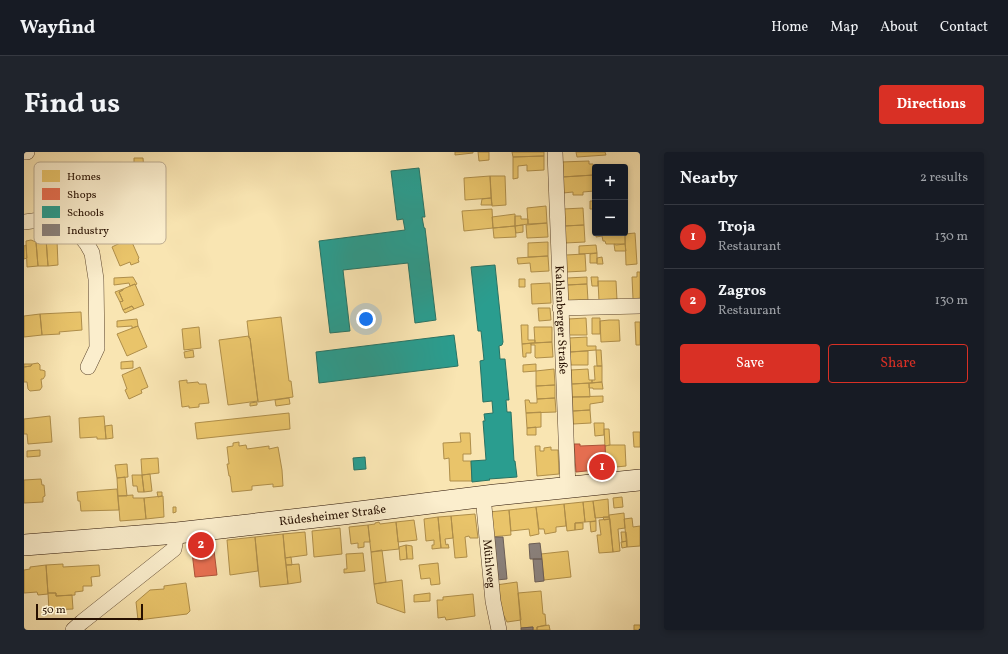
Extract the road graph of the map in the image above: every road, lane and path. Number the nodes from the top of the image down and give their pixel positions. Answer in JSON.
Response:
{"nodes":[{"id":1,"x":24,"y":152,"type":"edge"},
{"id":2,"x":27,"y":152,"type":"edge"},
{"id":3,"x":555,"y":152,"type":"edge"},
{"id":4,"x":34,"y":221,"type":"edge"},
{"id":5,"x":24,"y":222,"type":"edge"},
{"id":6,"x":87,"y":244,"type":"edge"},
{"id":7,"x":640,"y":306,"type":"edge"},
{"id":8,"x":560,"y":308,"type":"junction"},
{"id":9,"x":88,"y":367,"type":"dead end"},
{"id":10,"x":640,"y":480,"type":"edge"},
{"id":11,"x":568,"y":488,"type":"junction"},
{"id":12,"x":483,"y":496,"type":"junction"},
{"id":13,"x":177,"y":532,"type":"junction"},
{"id":14,"x":24,"y":545,"type":"edge"},
{"id":15,"x":73,"y":630,"type":"edge"},
{"id":16,"x":499,"y":630,"type":"edge"}],
"edges":[{"from":1,"to":2,"type":"street"},
{"from":3,"to":8,"type":"street","name":"Kahlenberger Straße"},
{"from":4,"to":5,"type":"street"},
{"from":6,"to":9,"type":"street"},
{"from":7,"to":8,"type":"street"},
{"from":8,"to":11,"type":"street","name":"Kahlenberger Straße"},
{"from":10,"to":11,"type":"street","name":"Rüdesheimer Straße"},
{"from":11,"to":12,"type":"street","name":"Rüdesheimer Straße"},
{"from":12,"to":13,"type":"street","name":"Rüdesheimer Straße"},
{"from":12,"to":16,"type":"street","name":"Mühlweg"},
{"from":13,"to":14,"type":"street","name":"Rüdesheimer Straße"},
{"from":13,"to":15,"type":"street"}]}
